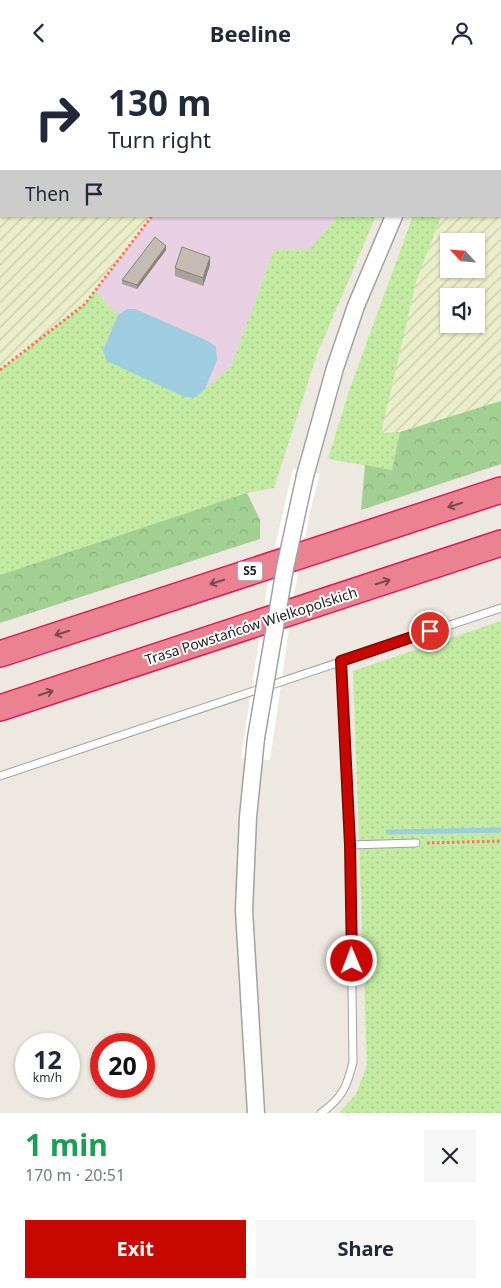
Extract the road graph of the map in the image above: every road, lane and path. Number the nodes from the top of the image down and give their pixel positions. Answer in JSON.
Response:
{"nodes":[{"id":1,"x":151,"y":217,"type":"edge"},
{"id":2,"x":394,"y":217,"type":"edge"},
{"id":3,"x":0,"y":370,"type":"edge"},
{"id":4,"x":501,"y":490,"type":"edge"},
{"id":5,"x":501,"y":543,"type":"edge"},
{"id":6,"x":501,"y":608,"type":"edge"},
{"id":7,"x":0,"y":654,"type":"edge"},
{"id":8,"x":341,"y":661,"type":"junction"},
{"id":9,"x":0,"y":708,"type":"edge"},
{"id":10,"x":0,"y":776,"type":"edge"},
{"id":11,"x":501,"y":841,"type":"edge"},
{"id":12,"x":416,"y":843,"type":"joint"},
{"id":13,"x":350,"y":845,"type":"junction"},
{"id":14,"x":256,"y":1113,"type":"edge"},
{"id":15,"x":321,"y":1113,"type":"edge"}],
"edges":[{"from":1,"to":3,"type":"path"},
{"from":2,"to":14,"type":"street","bridge":true},
{"from":4,"to":7,"type":"highway","number":"S5","one_way":true},
{"from":9,"to":5,"type":"highway","name":"Trasa Powstańców Wielkopolskich","one_way":true},
{"from":6,"to":8,"type":"lane"},
{"from":8,"to":10,"type":"lane"},
{"from":8,"to":13,"type":"lane"},
{"from":11,"to":12,"type":"path"},
{"from":12,"to":13,"type":"lane"},
{"from":13,"to":15,"type":"lane"}]}
